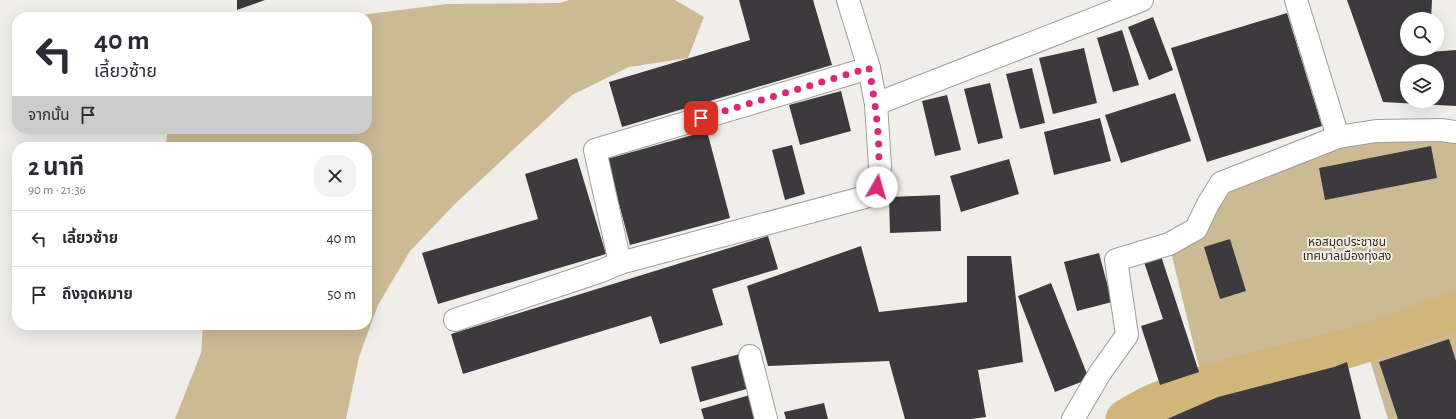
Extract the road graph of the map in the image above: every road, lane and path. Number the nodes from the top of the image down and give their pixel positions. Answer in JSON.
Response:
{"nodes":[{"id":1,"x":848,"y":0,"type":"edge"},
{"id":2,"x":1142,"y":0,"type":"edge"},
{"id":3,"x":1296,"y":0,"type":"edge"},
{"id":4,"x":869,"y":68,"type":"junction"},
{"id":5,"x":876,"y":104,"type":"junction"},
{"id":6,"x":1449,"y":131,"type":"edge"},
{"id":7,"x":1338,"y":137,"type":"junction"},
{"id":8,"x":620,"y":263,"type":"junction"},
{"id":9,"x":455,"y":320,"type":"dead end"},
{"id":10,"x":750,"y":356,"type":"dead end"},
{"id":11,"x":766,"y":419,"type":"edge"},
{"id":12,"x":1073,"y":419,"type":"edge"}],
"edges":[{"from":1,"to":4,"type":"street"},
{"from":2,"to":5,"type":"street"},
{"from":3,"to":7,"type":"street"},
{"from":4,"to":5,"type":"street"},
{"from":4,"to":8,"type":"street"},
{"from":5,"to":8,"type":"street"},
{"from":6,"to":7,"type":"street"},
{"from":7,"to":12,"type":"street"},
{"from":8,"to":9,"type":"street"},
{"from":10,"to":11,"type":"street"}]}
